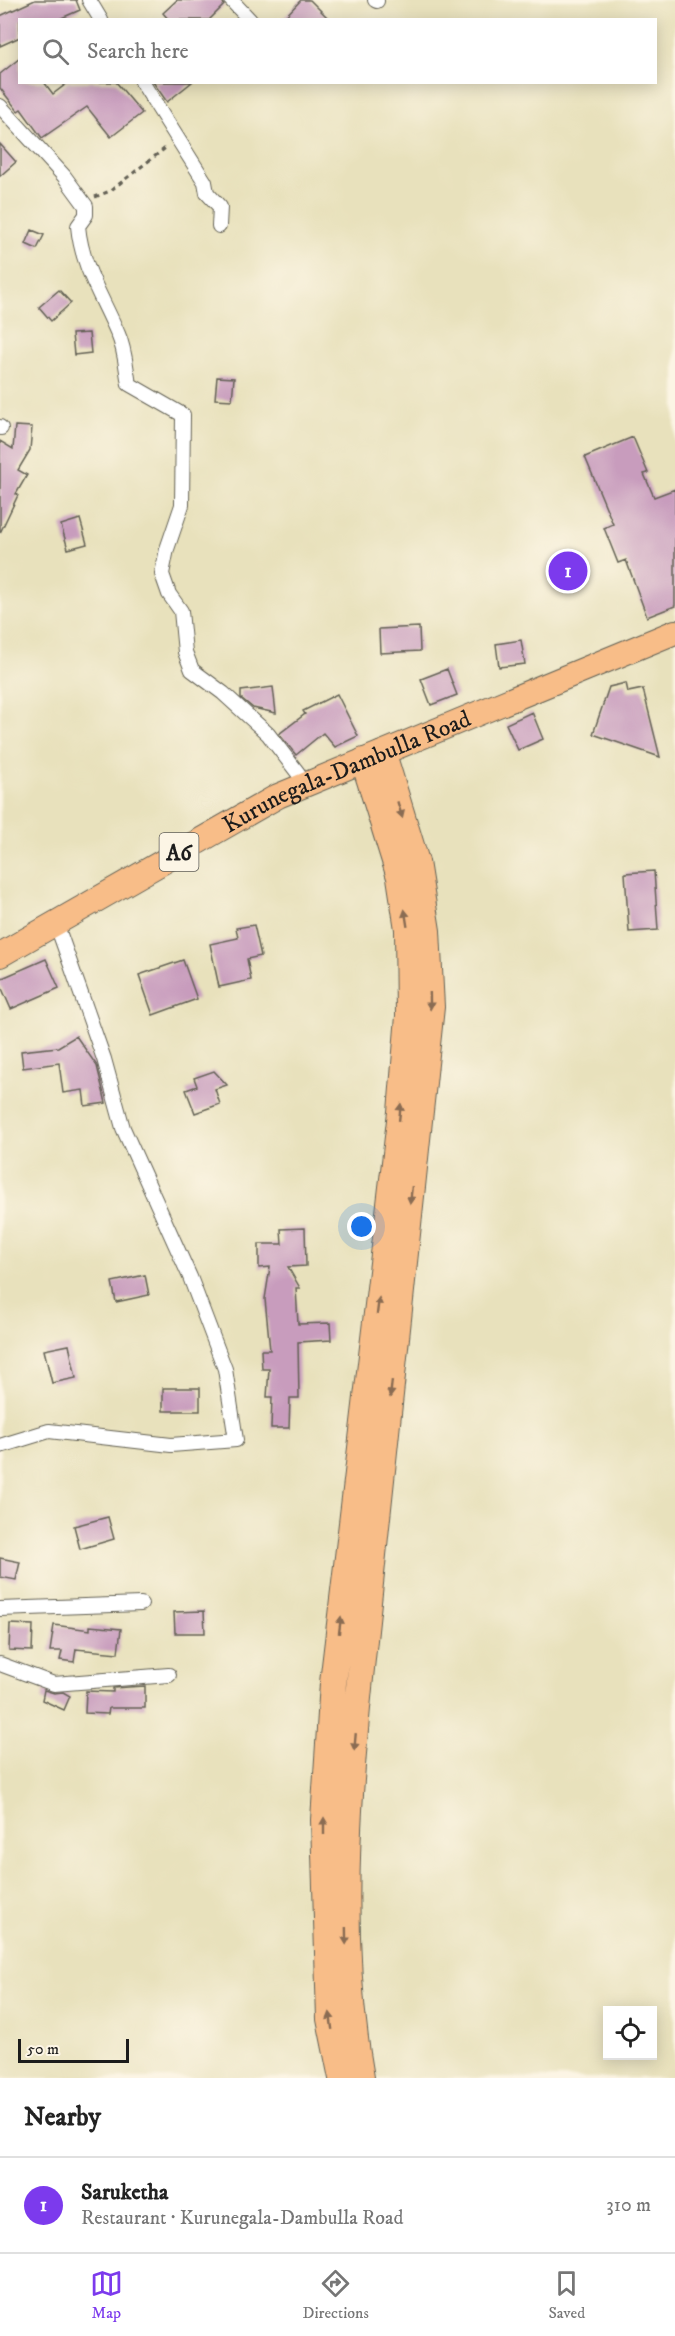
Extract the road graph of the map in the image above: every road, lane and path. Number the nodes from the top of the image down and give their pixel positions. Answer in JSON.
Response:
{"nodes":[{"id":1,"x":89,"y":0,"type":"edge"},
{"id":2,"x":231,"y":0,"type":"edge"},
{"id":3,"x":100,"y":18,"type":"edge"},
{"id":4,"x":248,"y":18,"type":"edge"},
{"id":5,"x":143,"y":84,"type":"edge"},
{"id":6,"x":0,"y":106,"type":"edge"},
{"id":7,"x":177,"y":136,"type":"junction"},
{"id":8,"x":83,"y":202,"type":"junction"},
{"id":9,"x":219,"y":226,"type":"dead end"},
{"id":10,"x":675,"y":632,"type":"edge"},
{"id":11,"x":374,"y":757,"type":"junction"},
{"id":12,"x":298,"y":773,"type":"dead end"},
{"id":13,"x":56,"y":923,"type":"junction"},
{"id":14,"x":0,"y":955,"type":"edge"},
{"id":15,"x":0,"y":1446,"type":"edge"},
{"id":16,"x":141,"y":1604,"type":"dead end"},
{"id":17,"x":0,"y":1609,"type":"edge"},
{"id":18,"x":0,"y":1664,"type":"edge"},
{"id":19,"x":169,"y":1675,"type":"dead end"},
{"id":20,"x":342,"y":2078,"type":"edge"},
{"id":21,"x":361,"y":2078,"type":"edge"}],
"edges":[{"from":1,"to":3,"type":"street"},
{"from":2,"to":4,"type":"street"},
{"from":5,"to":7,"type":"street"},
{"from":6,"to":8,"type":"street"},
{"from":7,"to":8,"type":"path"},
{"from":7,"to":9,"type":"street"},
{"from":8,"to":12,"type":"street"},
{"from":10,"to":11,"type":"highway","name":"Kurunegala-Dambulla Road","number":"A6"},
{"from":11,"to":13,"type":"highway","name":"Kurunegala-Dambulla Road","number":"A6"},
{"from":20,"to":11,"type":"highway","one_way":true},
{"from":11,"to":21,"type":"highway","one_way":true},
{"from":13,"to":14,"type":"highway","name":"Kurunegala-Dambulla Road","number":"A6"},
{"from":13,"to":15,"type":"street"},
{"from":16,"to":17,"type":"street"},
{"from":18,"to":19,"type":"street"}]}
